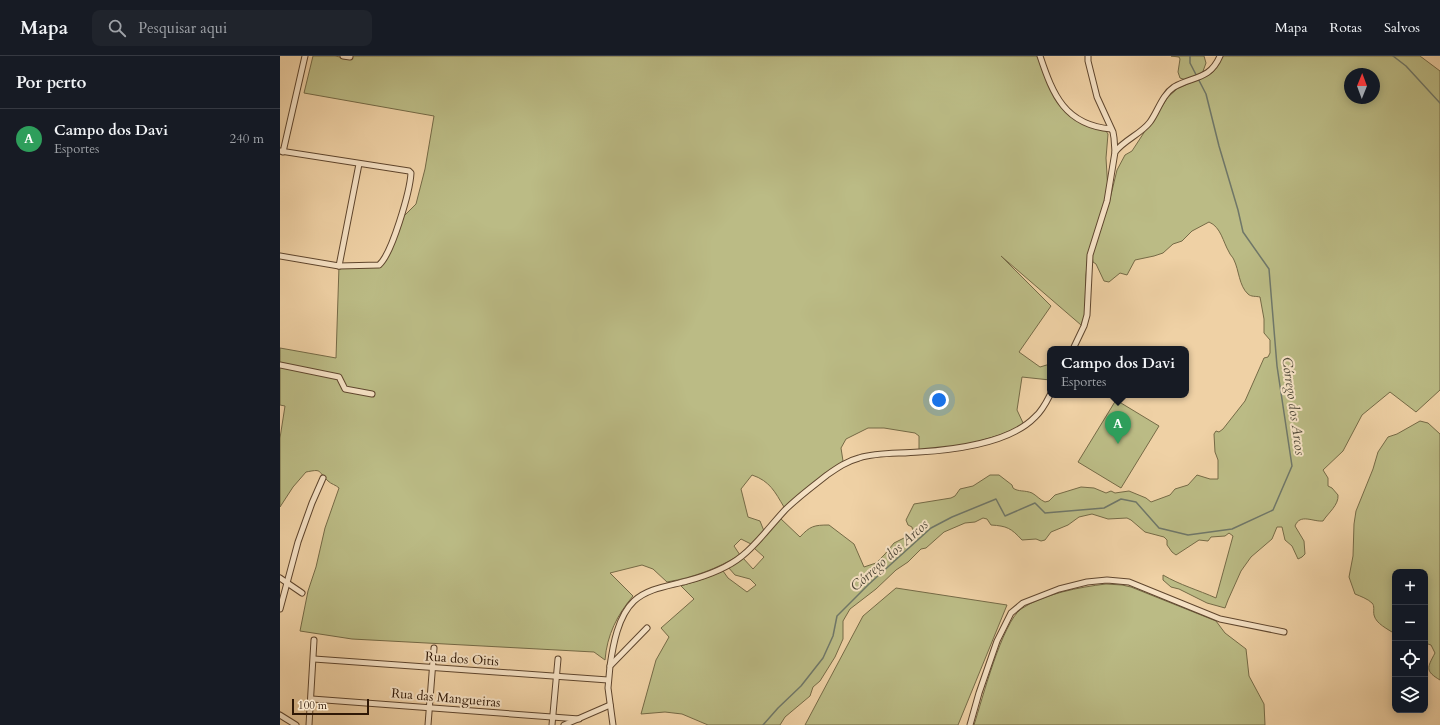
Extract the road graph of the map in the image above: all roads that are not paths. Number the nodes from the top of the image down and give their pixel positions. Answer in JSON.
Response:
{"nodes":[{"id":1,"x":305,"y":56,"type":"edge"},
{"id":2,"x":343,"y":56,"type":"edge"},
{"id":3,"x":1040,"y":56,"type":"edge"},
{"id":4,"x":1088,"y":56,"type":"edge"},
{"id":5,"x":1220,"y":56,"type":"edge"},
{"id":6,"x":350,"y":57,"type":"dead end"},
{"id":7,"x":1111,"y":129,"type":"junction"},
{"id":8,"x":281,"y":152,"type":"edge"},
{"id":9,"x":1115,"y":152,"type":"junction"},
{"id":10,"x":359,"y":164,"type":"junction"},
{"id":11,"x":280,"y":256,"type":"edge"},
{"id":12,"x":339,"y":266,"type":"junction"},
{"id":13,"x":1074,"y":346,"type":"edge"},
{"id":14,"x":280,"y":365,"type":"edge"},
{"id":15,"x":372,"y":394,"type":"dead end"},
{"id":16,"x":1049,"y":398,"type":"edge"},
{"id":17,"x":323,"y":478,"type":"dead end"},
{"id":18,"x":280,"y":578,"type":"edge"},
{"id":19,"x":287,"y":583,"type":"junction"},
{"id":20,"x":302,"y":593,"type":"dead end"},
{"id":21,"x":280,"y":609,"type":"edge"},
{"id":22,"x":648,"y":628,"type":"dead end"},
{"id":23,"x":1284,"y":632,"type":"dead end"},
{"id":24,"x":314,"y":640,"type":"dead end"},
{"id":25,"x":434,"y":648,"type":"dead end"},
{"id":26,"x":314,"y":659,"type":"junction"},
{"id":27,"x":558,"y":659,"type":"dead end"},
{"id":28,"x":610,"y":666,"type":"junction"},
{"id":29,"x":433,"y":667,"type":"junction"},
{"id":30,"x":556,"y":676,"type":"junction"},
{"id":31,"x":608,"y":680,"type":"junction"},
{"id":32,"x":312,"y":699,"type":"junction"},
{"id":33,"x":610,"y":705,"type":"junction"},
{"id":34,"x":430,"y":707,"type":"junction"},
{"id":35,"x":280,"y":715,"type":"edge"},
{"id":36,"x":553,"y":717,"type":"junction"},
{"id":37,"x":579,"y":719,"type":"junction"},
{"id":38,"x":296,"y":725,"type":"edge"},
{"id":39,"x":309,"y":725,"type":"edge"},
{"id":40,"x":428,"y":725,"type":"edge"},
{"id":41,"x":552,"y":725,"type":"edge"},
{"id":42,"x":564,"y":725,"type":"edge"},
{"id":43,"x":613,"y":725,"type":"edge"},
{"id":44,"x":970,"y":725,"type":"edge"}],
"edges":[{"from":1,"to":8,"type":"street"},
{"from":2,"to":6,"type":"street"},
{"from":3,"to":7,"type":"street"},
{"from":4,"to":7,"type":"street"},
{"from":5,"to":9,"type":"street"},
{"from":7,"to":9,"type":"street"},
{"from":8,"to":10,"type":"street"},
{"from":9,"to":13,"type":"street"},
{"from":10,"to":12,"type":"street"},
{"from":10,"to":12,"type":"street"},
{"from":11,"to":12,"type":"street"},
{"from":14,"to":15,"type":"street"},
{"from":16,"to":28,"type":"street"},
{"from":17,"to":19,"type":"street"},
{"from":18,"to":19,"type":"street"},
{"from":19,"to":20,"type":"street"},
{"from":19,"to":21,"type":"street"},
{"from":22,"to":28,"type":"street"},
{"from":23,"to":44,"type":"street"},
{"from":24,"to":26,"type":"street"},
{"from":25,"to":29,"type":"street"},
{"from":26,"to":29,"type":"street","name":"Rua dos Oitis"},
{"from":26,"to":32,"type":"street"},
{"from":27,"to":30,"type":"street"},
{"from":28,"to":31,"type":"street"},
{"from":29,"to":30,"type":"street","name":"Rua dos Oitis"},
{"from":29,"to":34,"type":"street"},
{"from":30,"to":31,"type":"street","name":"Rua dos Oitis"},
{"from":30,"to":36,"type":"street"},
{"from":31,"to":33,"type":"street"},
{"from":32,"to":34,"type":"street","name":"Rua das Mangueiras"},
{"from":32,"to":39,"type":"street"},
{"from":33,"to":37,"type":"street"},
{"from":33,"to":43,"type":"street"},
{"from":34,"to":36,"type":"street","name":"Rua das Mangueiras"},
{"from":34,"to":40,"type":"street"},
{"from":35,"to":38,"type":"street"},
{"from":36,"to":37,"type":"street","name":"Rua das Mangueiras"},
{"from":36,"to":41,"type":"street"},
{"from":37,"to":42,"type":"street"}]}
